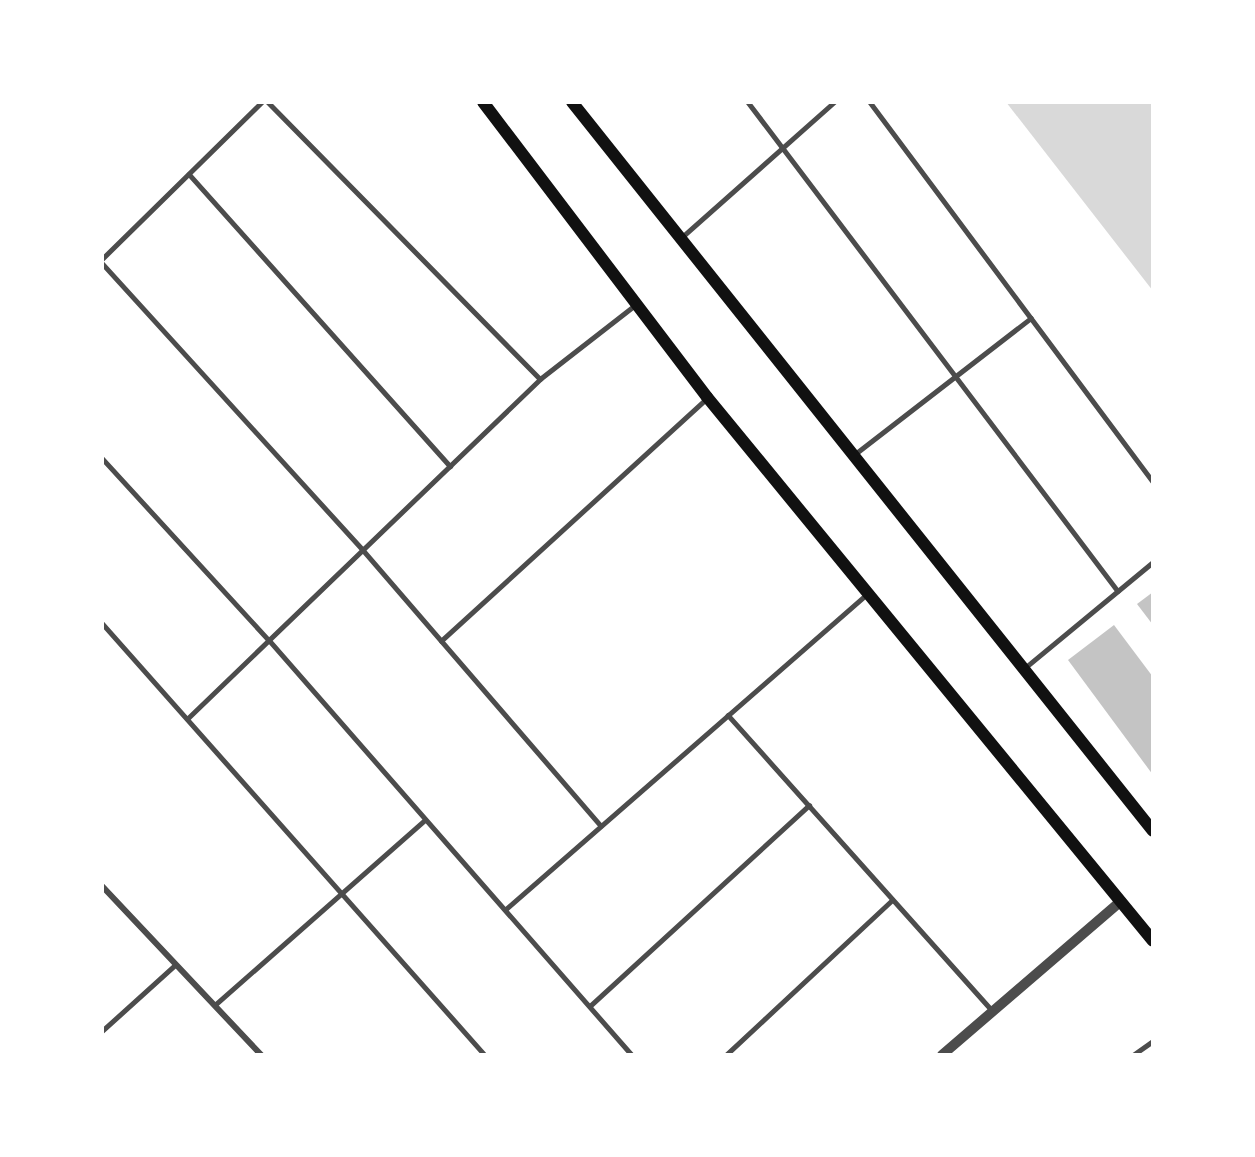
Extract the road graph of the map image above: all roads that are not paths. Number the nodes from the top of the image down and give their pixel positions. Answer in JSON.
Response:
{"nodes":[{"id":1,"x":262,"y":102,"type":"edge"},
{"id":2,"x":268,"y":102,"type":"edge"},
{"id":3,"x":483,"y":102,"type":"edge"},
{"id":4,"x":572,"y":102,"type":"edge"},
{"id":5,"x":748,"y":102,"type":"edge"},
{"id":6,"x":834,"y":102,"type":"edge"},
{"id":7,"x":870,"y":102,"type":"edge"},
{"id":8,"x":782,"y":148,"type":"junction"},
{"id":9,"x":189,"y":174,"type":"junction"},
{"id":10,"x":680,"y":239,"type":"junction"},
{"id":11,"x":102,"y":261,"type":"edge"},
{"id":12,"x":635,"y":304,"type":"junction"},
{"id":13,"x":1031,"y":318,"type":"junction"},
{"id":14,"x":540,"y":379,"type":"junction"},
{"id":15,"x":957,"y":379,"type":"junction"},
{"id":16,"x":707,"y":397,"type":"junction"},
{"id":17,"x":852,"y":456,"type":"junction"},
{"id":18,"x":102,"y":458,"type":"edge"},
{"id":19,"x":450,"y":466,"type":"junction"},
{"id":20,"x":1153,"y":482,"type":"edge"},
{"id":21,"x":363,"y":550,"type":"junction"},
{"id":22,"x":1153,"y":562,"type":"edge"},
{"id":23,"x":1118,"y":591,"type":"junction"},
{"id":24,"x":867,"y":594,"type":"junction"},
{"id":25,"x":102,"y":622,"type":"edge"},
{"id":26,"x":269,"y":640,"type":"junction"},
{"id":27,"x":441,"y":641,"type":"junction"},
{"id":28,"x":1022,"y":670,"type":"junction"},
{"id":29,"x":728,"y":715,"type":"junction"},
{"id":30,"x":188,"y":718,"type":"junction"},
{"id":31,"x":809,"y":805,"type":"junction"},
{"id":32,"x":425,"y":820,"type":"junction"},
{"id":33,"x":601,"y":826,"type":"junction"},
{"id":34,"x":1153,"y":831,"type":"edge"},
{"id":35,"x":102,"y":886,"type":"edge"},
{"id":36,"x":342,"y":893,"type":"junction"},
{"id":37,"x":892,"y":900,"type":"junction"},
{"id":38,"x":1120,"y":901,"type":"junction"},
{"id":39,"x":506,"y":909,"type":"junction"},
{"id":40,"x":1153,"y":940,"type":"edge"},
{"id":41,"x":175,"y":965,"type":"junction"},
{"id":42,"x":216,"y":1004,"type":"junction"},
{"id":43,"x":590,"y":1006,"type":"junction"},
{"id":44,"x":993,"y":1011,"type":"junction"},
{"id":45,"x":102,"y":1031,"type":"edge"},
{"id":46,"x":1153,"y":1041,"type":"edge"},
{"id":47,"x":261,"y":1055,"type":"edge"},
{"id":48,"x":485,"y":1055,"type":"edge"},
{"id":49,"x":633,"y":1055,"type":"edge"},
{"id":50,"x":726,"y":1055,"type":"edge"},
{"id":51,"x":942,"y":1055,"type":"edge"},
{"id":52,"x":1133,"y":1055,"type":"edge"}],
"edges":[{"from":1,"to":9,"type":"lane"},
{"from":2,"to":14,"type":"lane"},
{"from":3,"to":12,"type":"main road"},
{"from":4,"to":10,"type":"main road"},
{"from":5,"to":8,"type":"lane"},
{"from":6,"to":8,"type":"lane"},
{"from":7,"to":13,"type":"lane"},
{"from":8,"to":10,"type":"lane"},
{"from":8,"to":15,"type":"lane"},
{"from":9,"to":11,"type":"lane"},
{"from":9,"to":19,"type":"lane"},
{"from":10,"to":17,"type":"main road"},
{"from":11,"to":21,"type":"lane"},
{"from":12,"to":14,"type":"lane"},
{"from":12,"to":16,"type":"main road"},
{"from":13,"to":15,"type":"lane"},
{"from":13,"to":20,"type":"lane"},
{"from":14,"to":19,"type":"lane"},
{"from":15,"to":17,"type":"lane"},
{"from":15,"to":23,"type":"lane"},
{"from":16,"to":24,"type":"main road"},
{"from":16,"to":27,"type":"lane"},
{"from":17,"to":28,"type":"main road"},
{"from":18,"to":26,"type":"lane"},
{"from":19,"to":21,"type":"lane"},
{"from":21,"to":26,"type":"lane"},
{"from":21,"to":27,"type":"lane"},
{"from":22,"to":23,"type":"lane"},
{"from":23,"to":28,"type":"lane"},
{"from":24,"to":29,"type":"lane"},
{"from":24,"to":38,"type":"main road"},
{"from":25,"to":30,"type":"lane"},
{"from":26,"to":30,"type":"lane"},
{"from":26,"to":32,"type":"lane"},
{"from":27,"to":33,"type":"lane"},
{"from":28,"to":34,"type":"main road"},
{"from":29,"to":31,"type":"lane"},
{"from":29,"to":33,"type":"lane"},
{"from":30,"to":36,"type":"lane"},
{"from":31,"to":37,"type":"lane"},
{"from":31,"to":43,"type":"lane"},
{"from":32,"to":36,"type":"lane"},
{"from":32,"to":39,"type":"lane"},
{"from":33,"to":39,"type":"lane"},
{"from":35,"to":41,"type":"street"},
{"from":36,"to":42,"type":"lane"},
{"from":36,"to":48,"type":"lane"},
{"from":37,"to":44,"type":"lane"},
{"from":37,"to":50,"type":"lane"},
{"from":38,"to":40,"type":"main road"},
{"from":38,"to":44,"type":"street"},
{"from":39,"to":43,"type":"lane"},
{"from":41,"to":42,"type":"street"},
{"from":41,"to":45,"type":"lane"},
{"from":42,"to":47,"type":"street"},
{"from":43,"to":49,"type":"lane"},
{"from":44,"to":51,"type":"street"},
{"from":46,"to":52,"type":"lane"}]}
